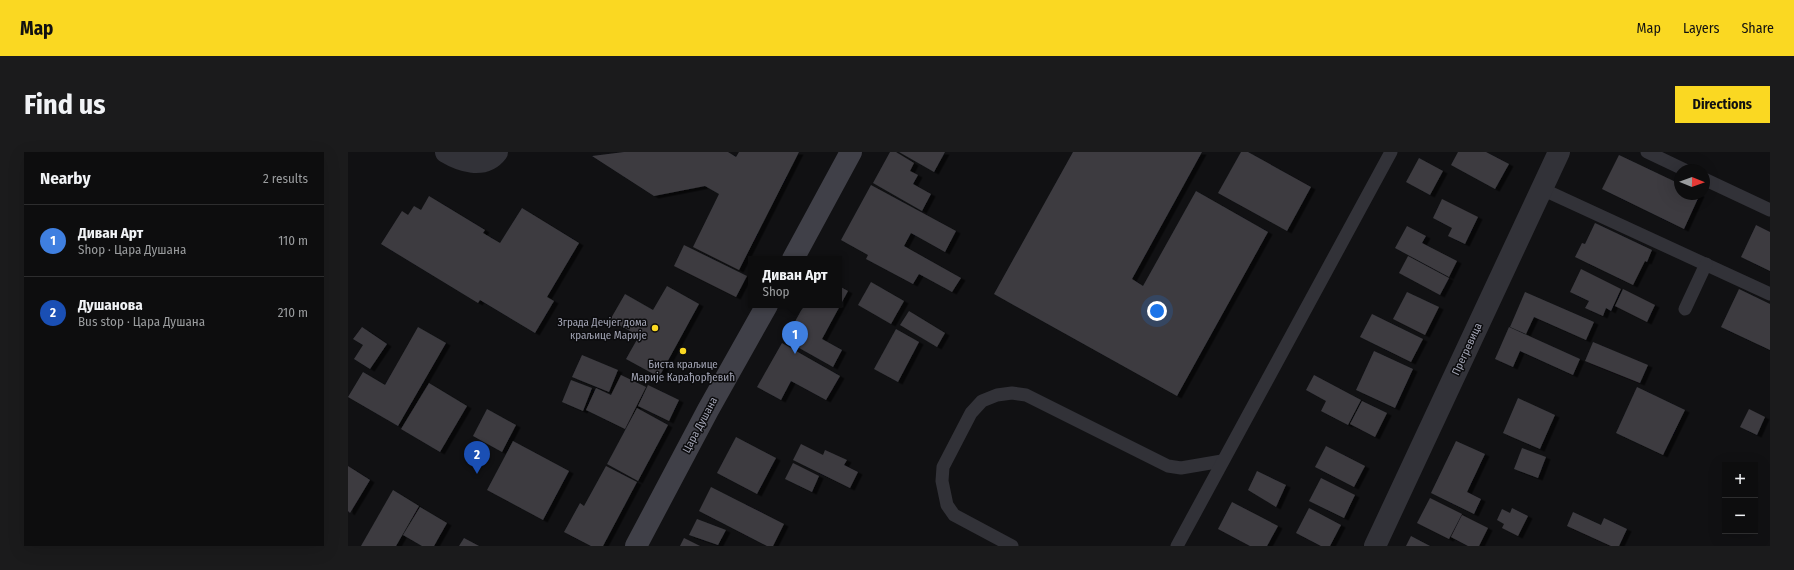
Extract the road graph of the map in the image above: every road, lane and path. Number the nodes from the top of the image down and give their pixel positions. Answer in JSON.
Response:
{"nodes":[{"id":1,"x":446,"y":152,"type":"edge"},
{"id":2,"x":497,"y":152,"type":"edge"},
{"id":3,"x":852,"y":152,"type":"edge"},
{"id":4,"x":1391,"y":152,"type":"edge"},
{"id":5,"x":1559,"y":152,"type":"edge"},
{"id":6,"x":1646,"y":152,"type":"edge"},
{"id":7,"x":1674,"y":165,"type":"edge"},
{"id":8,"x":1710,"y":182,"type":"edge"},
{"id":9,"x":1542,"y":189,"type":"junction"},
{"id":10,"x":1770,"y":210,"type":"edge"},
{"id":11,"x":794,"y":256,"type":"edge"},
{"id":12,"x":1706,"y":264,"type":"junction"},
{"id":13,"x":1770,"y":294,"type":"edge"},
{"id":14,"x":765,"y":308,"type":"edge"},
{"id":15,"x":1685,"y":309,"type":"dead end"},
{"id":16,"x":1222,"y":461,"type":"junction"},
{"id":17,"x":636,"y":546,"type":"edge"},
{"id":18,"x":1012,"y":546,"type":"edge"},
{"id":19,"x":1176,"y":546,"type":"edge"},
{"id":20,"x":1375,"y":546,"type":"edge"}],
"edges":[{"from":1,"to":2,"type":"street"},
{"from":3,"to":11,"type":"main road"},
{"from":4,"to":16,"type":"lane"},
{"from":5,"to":9,"type":"street","name":"Прегревица"},
{"from":6,"to":7,"type":"lane"},
{"from":8,"to":10,"type":"lane"},
{"from":9,"to":12,"type":"lane"},
{"from":9,"to":20,"type":"street","name":"Прегревица"},
{"from":12,"to":13,"type":"lane"},
{"from":12,"to":15,"type":"lane"},
{"from":14,"to":17,"type":"main road","name":"Цара Душана"},
{"from":16,"to":18,"type":"lane"},
{"from":16,"to":19,"type":"lane"}]}
